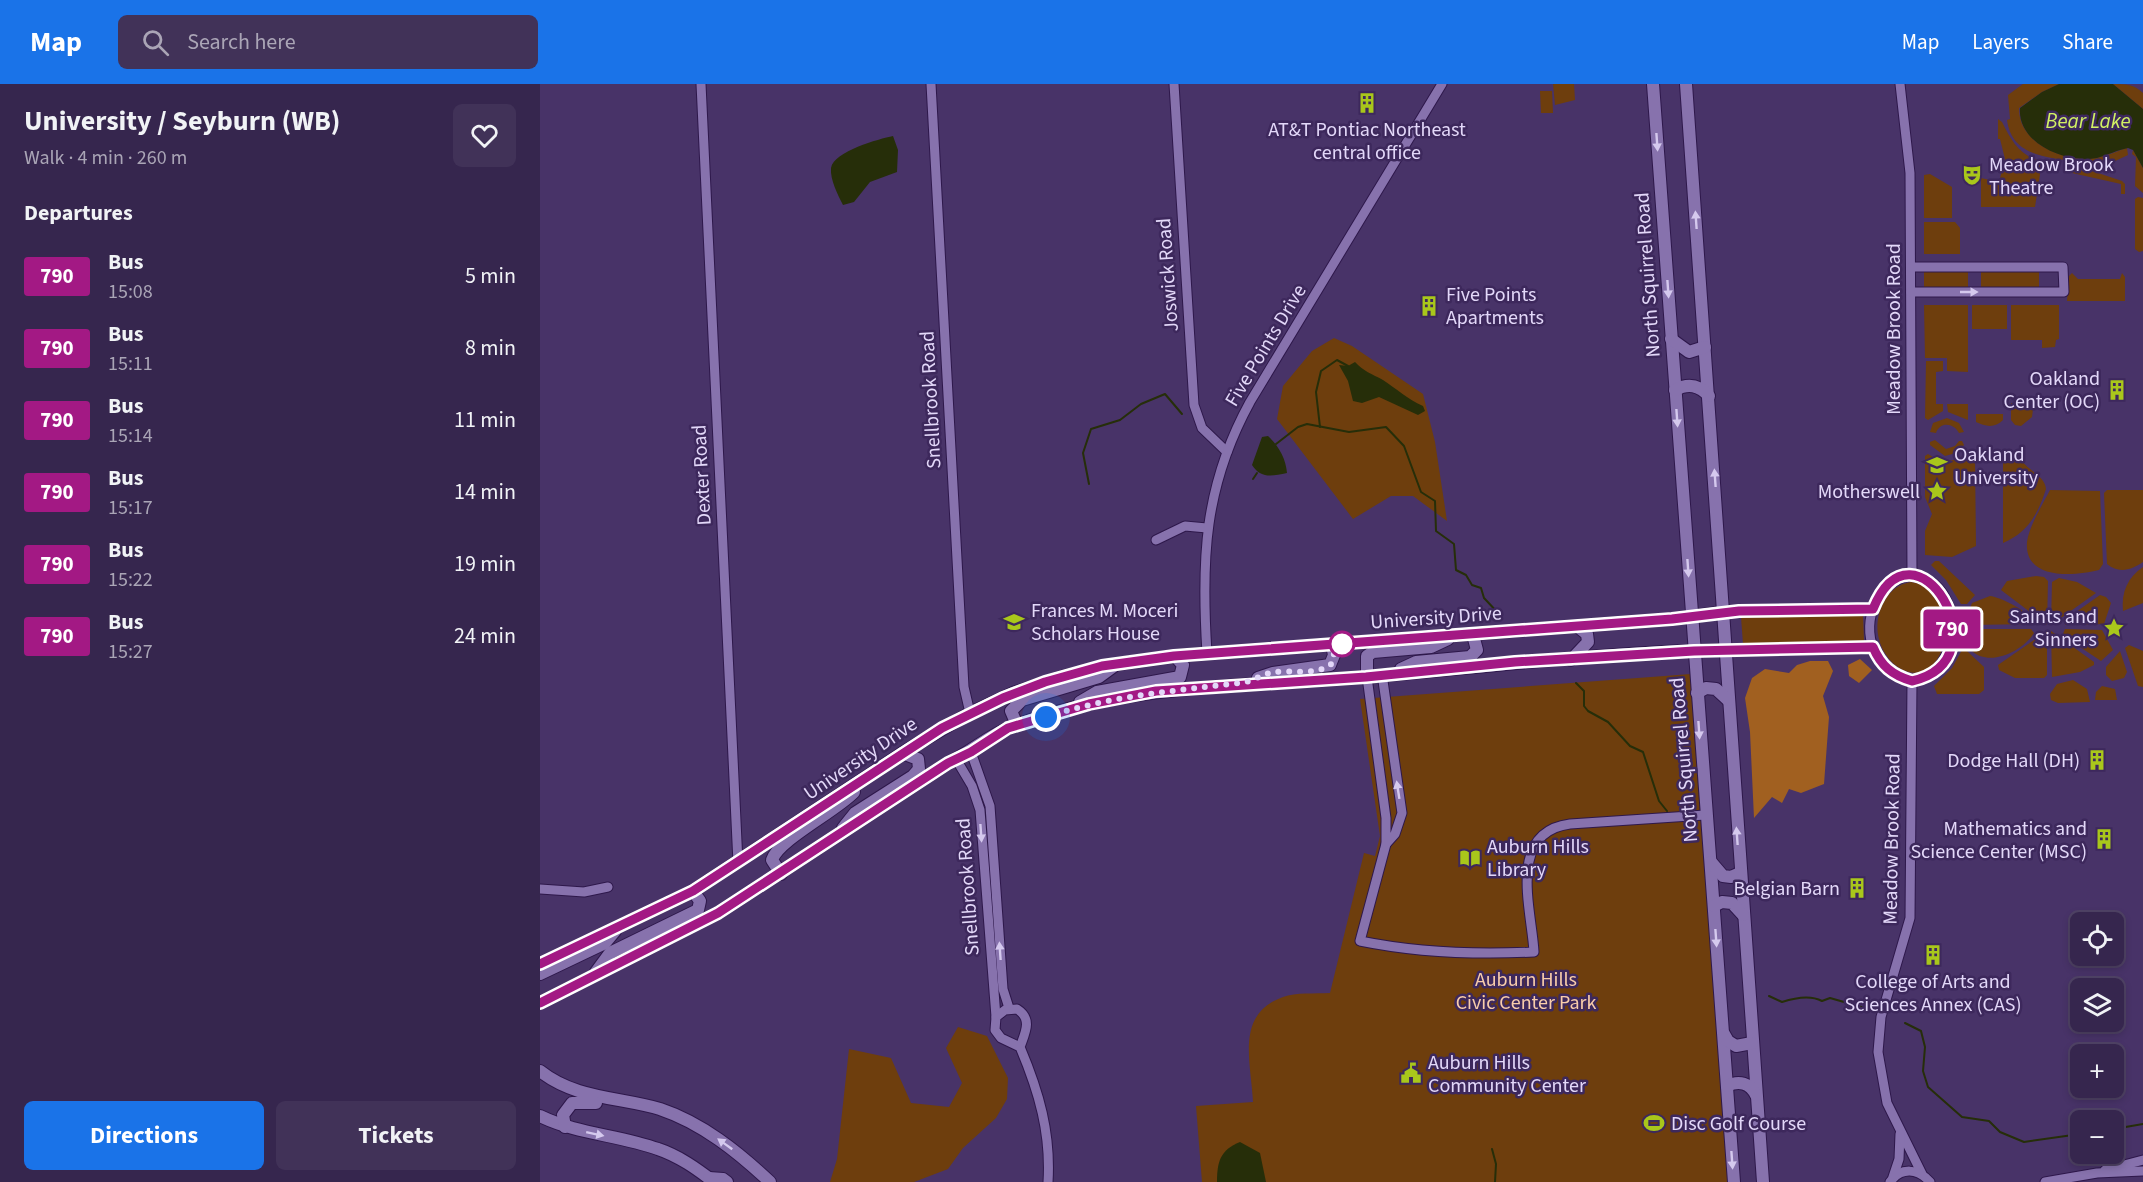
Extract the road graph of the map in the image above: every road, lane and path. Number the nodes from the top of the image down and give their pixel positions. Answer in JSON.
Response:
{"nodes":[{"id":1,"x":701,"y":84,"type":"edge"},
{"id":2,"x":931,"y":84,"type":"edge"},
{"id":3,"x":1174,"y":84,"type":"edge"},
{"id":4,"x":1442,"y":84,"type":"edge"},
{"id":5,"x":1653,"y":84,"type":"edge"},
{"id":6,"x":1686,"y":84,"type":"edge"},
{"id":7,"x":1900,"y":84,"type":"edge"},
{"id":8,"x":1911,"y":267,"type":"junction"},
{"id":9,"x":1911,"y":292,"type":"junction"},
{"id":10,"x":1671,"y":339,"type":"junction"},
{"id":11,"x":1705,"y":347,"type":"junction"},
{"id":12,"x":1675,"y":390,"type":"junction"},
{"id":13,"x":1709,"y":396,"type":"junction"},
{"id":14,"x":1227,"y":452,"type":"junction"},
{"id":15,"x":1207,"y":528,"type":"junction"},
{"id":16,"x":1156,"y":540,"type":"dead end"},
{"id":17,"x":1912,"y":575,"type":"junction"},
{"id":18,"x":1873,"y":609,"type":"junction"},
{"id":19,"x":1724,"y":612,"type":"junction"},
{"id":20,"x":1691,"y":618,"type":"junction"},
{"id":21,"x":1577,"y":626,"type":"junction"},
{"id":22,"x":1473,"y":634,"type":"junction"},
{"id":23,"x":1454,"y":636,"type":"junction"},
{"id":24,"x":1332,"y":645,"type":"junction"},
{"id":25,"x":1873,"y":647,"type":"junction"},
{"id":26,"x":1725,"y":650,"type":"junction"},
{"id":27,"x":1694,"y":651,"type":"junction"},
{"id":28,"x":1207,"y":653,"type":"junction"},
{"id":29,"x":1174,"y":656,"type":"junction"},
{"id":30,"x":1571,"y":660,"type":"junction"},
{"id":31,"x":1118,"y":664,"type":"junction"},
{"id":32,"x":1387,"y":673,"type":"junction"},
{"id":33,"x":1366,"y":677,"type":"junction"},
{"id":34,"x":1912,"y":681,"type":"junction"},
{"id":35,"x":1243,"y":683,"type":"junction"},
{"id":36,"x":1697,"y":693,"type":"junction"},
{"id":37,"x":1728,"y":700,"type":"junction"},
{"id":38,"x":1066,"y":710,"type":"junction"},
{"id":39,"x":970,"y":713,"type":"junction"},
{"id":40,"x":1017,"y":725,"type":"junction"},
{"id":41,"x":1389,"y":727,"type":"junction"},
{"id":42,"x":1372,"y":729,"type":"junction"},
{"id":43,"x":971,"y":752,"type":"junction"},
{"id":44,"x":902,"y":753,"type":"junction"},
{"id":45,"x":956,"y":759,"type":"junction"},
{"id":46,"x":872,"y":774,"type":"junction"},
{"id":47,"x":1705,"y":815,"type":"junction"},
{"id":48,"x":835,"y":838,"type":"junction"},
{"id":49,"x":1386,"y":844,"type":"junction"},
{"id":50,"x":1710,"y":861,"type":"junction"},
{"id":51,"x":738,"y":863,"type":"junction"},
{"id":52,"x":1740,"y":873,"type":"junction"},
{"id":53,"x":781,"y":874,"type":"junction"},
{"id":54,"x":608,"y":887,"type":"dead end"},
{"id":55,"x":540,"y":889,"type":"edge"},
{"id":56,"x":693,"y":891,"type":"junction"},
{"id":57,"x":1714,"y":906,"type":"junction"},
{"id":58,"x":1743,"y":915,"type":"junction"},
{"id":59,"x":620,"y":926,"type":"junction"},
{"id":60,"x":540,"y":964,"type":"edge"},
{"id":61,"x":540,"y":974,"type":"edge"},
{"id":62,"x":594,"y":975,"type":"junction"},
{"id":63,"x":541,"y":1001,"type":"edge"},
{"id":64,"x":1009,"y":1008,"type":"junction"},
{"id":65,"x":996,"y":1017,"type":"junction"},
{"id":66,"x":1723,"y":1033,"type":"junction"},
{"id":67,"x":1752,"y":1043,"type":"junction"},
{"id":68,"x":1020,"y":1047,"type":"junction"},
{"id":69,"x":540,"y":1071,"type":"edge"},
{"id":70,"x":1727,"y":1086,"type":"junction"},
{"id":71,"x":1756,"y":1095,"type":"junction"},
{"id":72,"x":661,"y":1110,"type":"junction"},
{"id":73,"x":540,"y":1116,"type":"edge"},
{"id":74,"x":565,"y":1127,"type":"junction"},
{"id":75,"x":1900,"y":1134,"type":"junction"},
{"id":76,"x":2143,"y":1160,"type":"edge"},
{"id":77,"x":2143,"y":1171,"type":"edge"},
{"id":78,"x":2097,"y":1173,"type":"junction"},
{"id":79,"x":1928,"y":1179,"type":"edge"},
{"id":80,"x":712,"y":1180,"type":"edge"},
{"id":81,"x":1892,"y":1180,"type":"edge"},
{"id":82,"x":727,"y":1182,"type":"edge"},
{"id":83,"x":770,"y":1182,"type":"edge"},
{"id":84,"x":1048,"y":1182,"type":"edge"},
{"id":85,"x":1734,"y":1182,"type":"edge"},
{"id":86,"x":1763,"y":1182,"type":"edge"},
{"id":87,"x":2045,"y":1182,"type":"edge"}],
"edges":[{"from":1,"to":51,"type":"street","name":"Dexter Road"},
{"from":2,"to":39,"type":"street","name":"Snellbrook Road"},
{"from":3,"to":14,"type":"street","name":"Joswick Road"},
{"from":4,"to":14,"type":"street","name":"Five Points Drive"},
{"from":5,"to":10,"type":"main road","name":"North Squirrel Road","one_way":true},
{"from":11,"to":6,"type":"main road","one_way":true},
{"from":7,"to":8,"type":"street","name":"Meadow Brook Road"},
{"from":8,"to":9,"type":"street","name":"Meadow Brook Road"},
{"from":9,"to":8,"type":"street","one_way":true},
{"from":9,"to":17,"type":"street","name":"Meadow Brook Road"},
{"from":10,"to":11,"type":"main road"},
{"from":10,"to":12,"type":"main road","name":"North Squirrel Road"},
{"from":11,"to":13,"type":"main road"},
{"from":12,"to":13,"type":"main road"},
{"from":12,"to":20,"type":"main road","name":"North Squirrel Road","one_way":true},
{"from":19,"to":13,"type":"main road","one_way":true},
{"from":14,"to":15,"type":"street","name":"Five Points Drive"},
{"from":15,"to":16,"type":"street"},
{"from":15,"to":28,"type":"street","name":"Five Points Drive"},
{"from":17,"to":18,"type":"street"},
{"from":17,"to":34,"type":"street"},
{"from":18,"to":19,"type":"street","name":"University Drive"},
{"from":18,"to":25,"type":"street"},
{"from":19,"to":20,"type":"main road","name":"University Drive"},
{"from":19,"to":26,"type":"main road"},
{"from":20,"to":21,"type":"main road","name":"University Drive"},
{"from":20,"to":27,"type":"main road","name":"North Squirrel Road"},
{"from":21,"to":22,"type":"main road","name":"University Drive"},
{"from":21,"to":30,"type":"main road"},
{"from":22,"to":23,"type":"main road","name":"University Drive"},
{"from":22,"to":32,"type":"main road"},
{"from":23,"to":24,"type":"main road","name":"University Drive"},
{"from":23,"to":33,"type":"main road"},
{"from":24,"to":28,"type":"main road","name":"University Drive"},
{"from":24,"to":35,"type":"main road"},
{"from":25,"to":26,"type":"street"},
{"from":25,"to":34,"type":"street"},
{"from":26,"to":27,"type":"main road"},
{"from":26,"to":37,"type":"main road"},
{"from":27,"to":30,"type":"main road"},
{"from":27,"to":36,"type":"main road","name":"North Squirrel Road"},
{"from":28,"to":29,"type":"main road","name":"University Drive"},
{"from":29,"to":31,"type":"main road","name":"University Drive"},
{"from":29,"to":38,"type":"main road"},
{"from":30,"to":32,"type":"main road"},
{"from":31,"to":39,"type":"main road","name":"University Drive"},
{"from":31,"to":40,"type":"main road"},
{"from":32,"to":33,"type":"main road"},
{"from":32,"to":41,"type":"street"},
{"from":33,"to":35,"type":"main road"},
{"from":33,"to":42,"type":"street"},
{"from":34,"to":75,"type":"street","name":"Meadow Brook Road"},
{"from":35,"to":38,"type":"main road"},
{"from":36,"to":37,"type":"main road"},
{"from":36,"to":47,"type":"main road","name":"North Squirrel Road","one_way":true},
{"from":52,"to":37,"type":"main road","one_way":true},
{"from":38,"to":40,"type":"main road"},
{"from":39,"to":44,"type":"main road","name":"University Drive"},
{"from":40,"to":43,"type":"main road"},
{"from":41,"to":42,"type":"street"},
{"from":49,"to":41,"type":"street","one_way":true},
{"from":42,"to":49,"type":"street"},
{"from":43,"to":45,"type":"main road"},
{"from":64,"to":43,"type":"street","name":"Snellbrook Road","one_way":true},
{"from":44,"to":46,"type":"main road","name":"University Drive"},
{"from":44,"to":48,"type":"main road"},
{"from":45,"to":48,"type":"main road"},
{"from":45,"to":65,"type":"street","name":"Snellbrook Road","one_way":true},
{"from":46,"to":51,"type":"main road","name":"University Drive"},
{"from":46,"to":53,"type":"main road"},
{"from":47,"to":49,"type":"street"},
{"from":47,"to":50,"type":"main road","name":"North Squirrel Road"},
{"from":48,"to":53,"type":"main road"},
{"from":50,"to":52,"type":"main road"},
{"from":50,"to":57,"type":"main road","name":"North Squirrel Road"},
{"from":51,"to":56,"type":"main road","name":"University Drive"},
{"from":52,"to":58,"type":"main road"},
{"from":53,"to":62,"type":"main road"},
{"from":54,"to":55,"type":"street"},
{"from":56,"to":59,"type":"main road","name":"University Drive"},
{"from":56,"to":62,"type":"main road"},
{"from":57,"to":58,"type":"main road"},
{"from":57,"to":66,"type":"main road","name":"North Squirrel Road","one_way":true},
{"from":58,"to":67,"type":"main road"},
{"from":59,"to":60,"type":"main road","name":"University Drive"},
{"from":59,"to":61,"type":"main road"},
{"from":62,"to":63,"type":"main road"},
{"from":64,"to":65,"type":"street"},
{"from":64,"to":68,"type":"street"},
{"from":65,"to":68,"type":"street"},
{"from":66,"to":67,"type":"main road"},
{"from":66,"to":70,"type":"main road","name":"North Squirrel Road"},
{"from":67,"to":71,"type":"main road"},
{"from":68,"to":84,"type":"street"},
{"from":69,"to":72,"type":"main road"},
{"from":70,"to":71,"type":"main road"},
{"from":70,"to":85,"type":"main road","name":"North Squirrel Road","one_way":true},
{"from":71,"to":86,"type":"main road"},
{"from":72,"to":74,"type":"main road"},
{"from":83,"to":72,"type":"main road","one_way":true},
{"from":73,"to":74,"type":"main road"},
{"from":74,"to":80,"type":"main road","one_way":true},
{"from":75,"to":79,"type":"street","name":"Meadow Brook Road"},
{"from":75,"to":81,"type":"street","name":"Meadow Brook Road"},
{"from":76,"to":78,"type":"street"},
{"from":77,"to":78,"type":"street"},
{"from":78,"to":87,"type":"street"},
{"from":79,"to":81,"type":"street"},
{"from":80,"to":82,"type":"main road"}]}
